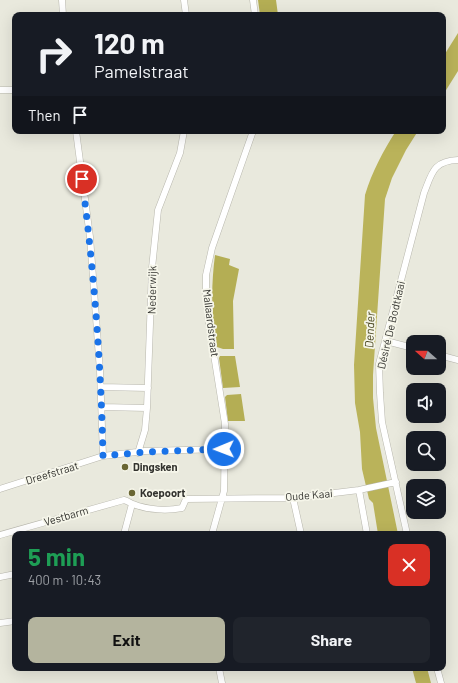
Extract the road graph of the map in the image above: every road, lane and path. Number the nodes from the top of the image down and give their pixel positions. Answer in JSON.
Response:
{"nodes":[{"id":1,"x":62,"y":0,"type":"edge"},
{"id":2,"x":184,"y":0,"type":"edge"},
{"id":3,"x":253,"y":0,"type":"edge"},
{"id":4,"x":63,"y":12,"type":"edge"},
{"id":5,"x":186,"y":12,"type":"edge"},
{"id":6,"x":255,"y":12,"type":"edge"},
{"id":7,"x":0,"y":90,"type":"edge"},
{"id":8,"x":12,"y":90,"type":"edge"},
{"id":9,"x":76,"y":134,"type":"edge"},
{"id":10,"x":183,"y":134,"type":"edge"},
{"id":11,"x":252,"y":134,"type":"edge"},
{"id":12,"x":458,"y":160,"type":"edge"},
{"id":13,"x":386,"y":341,"type":"junction"},
{"id":14,"x":406,"y":346,"type":"edge"},
{"id":15,"x":446,"y":357,"type":"edge"},
{"id":16,"x":458,"y":360,"type":"edge"},
{"id":17,"x":101,"y":387,"type":"junction"},
{"id":18,"x":148,"y":388,"type":"junction"},
{"id":19,"x":102,"y":407,"type":"junction"},
{"id":20,"x":148,"y":408,"type":"junction"},
{"id":21,"x":224,"y":449,"type":"junction"},
{"id":22,"x":138,"y":452,"type":"junction"},
{"id":23,"x":103,"y":456,"type":"junction"},
{"id":24,"x":394,"y":483,"type":"junction"},
{"id":25,"x":0,"y":489,"type":"edge"},
{"id":26,"x":358,"y":490,"type":"junction"},
{"id":27,"x":221,"y":498,"type":"junction"},
{"id":28,"x":293,"y":498,"type":"junction"},
{"id":29,"x":132,"y":504,"type":"junction"},
{"id":30,"x":14,"y":531,"type":"edge"},
{"id":31,"x":125,"y":531,"type":"edge"},
{"id":32,"x":213,"y":531,"type":"edge"},
{"id":33,"x":300,"y":531,"type":"edge"},
{"id":34,"x":366,"y":531,"type":"edge"},
{"id":35,"x":406,"y":531,"type":"edge"},
{"id":36,"x":12,"y":532,"type":"edge"},
{"id":37,"x":0,"y":535,"type":"edge"},
{"id":38,"x":12,"y":575,"type":"edge"},
{"id":39,"x":0,"y":577,"type":"edge"},
{"id":40,"x":12,"y":621,"type":"edge"},
{"id":41,"x":0,"y":623,"type":"edge"},
{"id":42,"x":220,"y":671,"type":"edge"},
{"id":43,"x":438,"y":671,"type":"edge"},
{"id":44,"x":222,"y":683,"type":"edge"},
{"id":45,"x":441,"y":683,"type":"edge"}],
"edges":[{"from":1,"to":4,"type":"street"},
{"from":2,"to":5,"type":"street"},
{"from":3,"to":6,"type":"street"},
{"from":7,"to":8,"type":"street"},
{"from":9,"to":17,"type":"street"},
{"from":10,"to":18,"type":"street","name":"Nederwijk"},
{"from":11,"to":21,"type":"street","name":"Mallaardstraat"},
{"from":12,"to":13,"type":"street","name":"Désiré De Bodtkaai"},
{"from":13,"to":14,"type":"street"},
{"from":13,"to":24,"type":"street","name":"Désiré De Bodtkaai"},
{"from":15,"to":16,"type":"street"},
{"from":17,"to":18,"type":"street"},
{"from":17,"to":19,"type":"street"},
{"from":18,"to":20,"type":"street","name":"Nederwijk"},
{"from":19,"to":20,"type":"street"},
{"from":19,"to":23,"type":"street"},
{"from":20,"to":22,"type":"street","name":"Nederwijk"},
{"from":21,"to":22,"type":"street","name":"Dreefstraat"},
{"from":21,"to":27,"type":"street","name":"Mallaardstraat"},
{"from":22,"to":23,"type":"street","name":"Dreefstraat"},
{"from":23,"to":25,"type":"street","name":"Dreefstraat"},
{"from":24,"to":26,"type":"street","name":"Oude Kaai"},
{"from":24,"to":35,"type":"street","name":"Désiré De Bodtkaai"},
{"from":26,"to":28,"type":"street","name":"Oude Kaai"},
{"from":26,"to":34,"type":"street"},
{"from":27,"to":28,"type":"street","name":"Oude Kaai"},
{"from":27,"to":29,"type":"street","name":"Oude Kaai"},
{"from":27,"to":32,"type":"street","name":"Mallaardstraat"},
{"from":28,"to":33,"type":"street"},
{"from":29,"to":30,"type":"street","name":"Vestbarm"},
{"from":29,"to":31,"type":"street"},
{"from":36,"to":37,"type":"street","name":"Vestbarm"},
{"from":38,"to":39,"type":"street"},
{"from":40,"to":41,"type":"street"},
{"from":42,"to":44,"type":"street"},
{"from":43,"to":45,"type":"street"}]}
